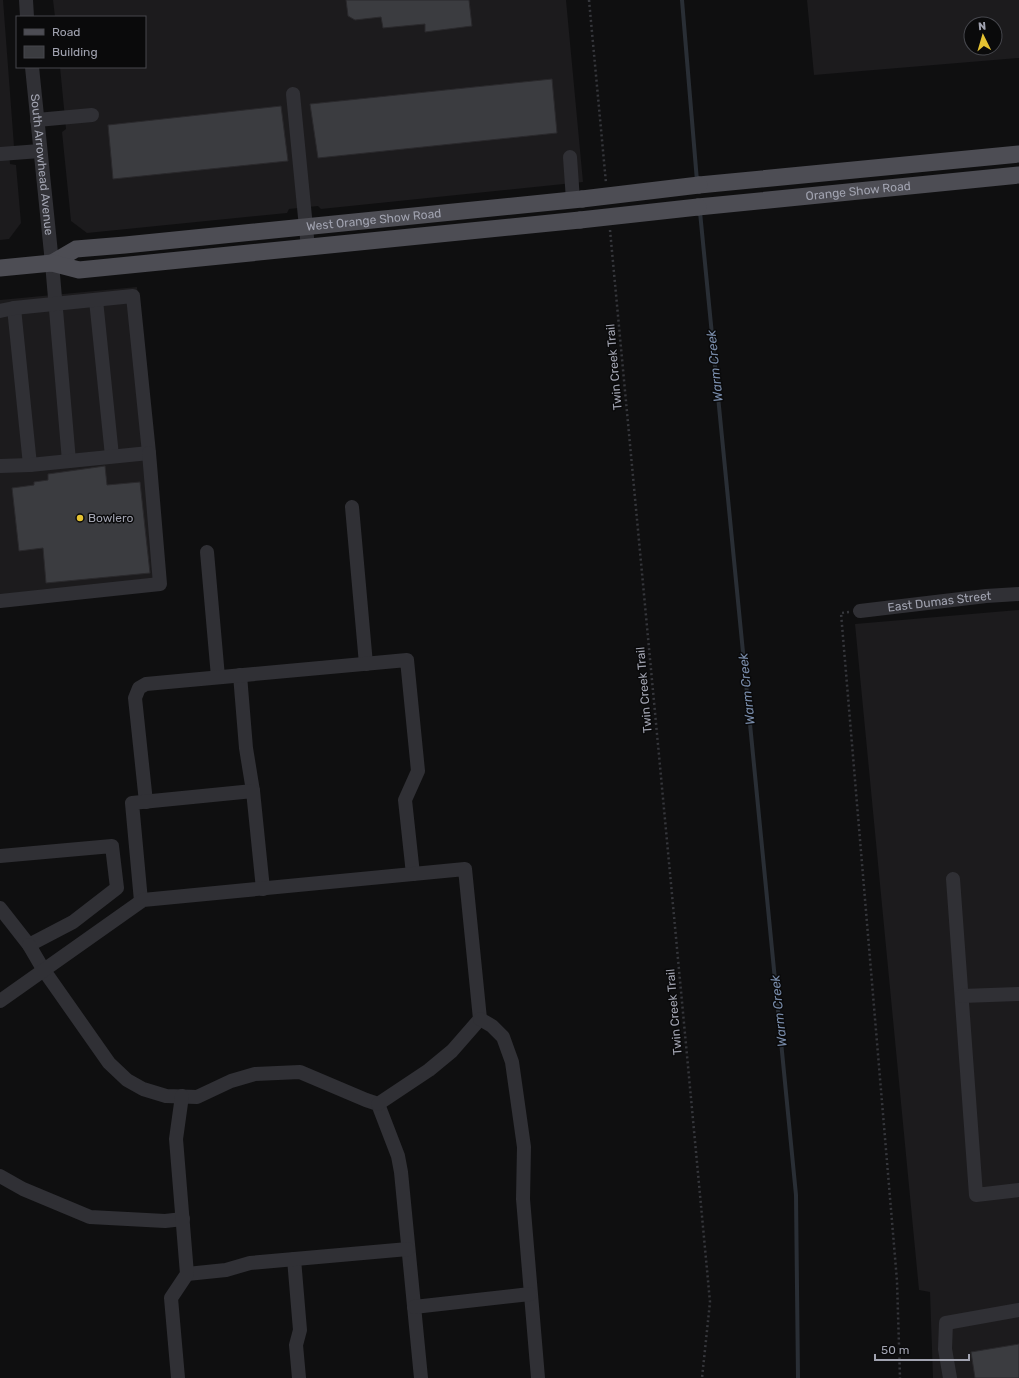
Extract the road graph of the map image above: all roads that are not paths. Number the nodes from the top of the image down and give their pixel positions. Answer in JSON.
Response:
{"nodes":[{"id":1,"x":26,"y":0,"type":"edge"},
{"id":2,"x":28,"y":16,"type":"edge"},
{"id":3,"x":32,"y":68,"type":"edge"},
{"id":4,"x":293,"y":94,"type":"dead end"},
{"id":5,"x":92,"y":115,"type":"dead end"},
{"id":6,"x":37,"y":120,"type":"junction"},
{"id":7,"x":40,"y":151,"type":"junction"},
{"id":8,"x":0,"y":154,"type":"edge"},
{"id":9,"x":1019,"y":154,"type":"edge"},
{"id":10,"x":570,"y":157,"type":"dead end"},
{"id":11,"x":1019,"y":176,"type":"edge"},
{"id":12,"x":699,"y":185,"type":"joint"},
{"id":13,"x":577,"y":199,"type":"junction"},
{"id":14,"x":698,"y":207,"type":"joint"},
{"id":15,"x":306,"y":226,"type":"junction"},
{"id":16,"x":308,"y":248,"type":"junction"},
{"id":17,"x":52,"y":263,"type":"junction"},
{"id":18,"x":0,"y":268,"type":"edge"},
{"id":19,"x":96,"y":300,"type":"junction"},
{"id":20,"x":55,"y":303,"type":"junction"},
{"id":21,"x":14,"y":308,"type":"junction"},
{"id":22,"x":0,"y":312,"type":"edge"},
{"id":23,"x":149,"y":453,"type":"junction"},
{"id":24,"x":112,"y":456,"type":"junction"},
{"id":25,"x":69,"y":461,"type":"junction"},
{"id":26,"x":30,"y":465,"type":"junction"},
{"id":27,"x":0,"y":466,"type":"edge"},
{"id":28,"x":352,"y":507,"type":"dead end"},
{"id":29,"x":207,"y":552,"type":"dead end"},
{"id":30,"x":1019,"y":594,"type":"edge"},
{"id":31,"x":0,"y":601,"type":"edge"},
{"id":32,"x":860,"y":611,"type":"road end"},
{"id":33,"x":366,"y":664,"type":"junction"},
{"id":34,"x":240,"y":675,"type":"junction"},
{"id":35,"x":218,"y":677,"type":"junction"},
{"id":36,"x":253,"y":791,"type":"junction"},
{"id":37,"x":146,"y":802,"type":"junction"},
{"id":38,"x":0,"y":856,"type":"edge"},
{"id":39,"x":413,"y":874,"type":"junction"},
{"id":40,"x":953,"y":879,"type":"dead end"},
{"id":41,"x":263,"y":889,"type":"junction"},
{"id":42,"x":141,"y":902,"type":"junction"},
{"id":43,"x":0,"y":908,"type":"edge"},
{"id":44,"x":29,"y":945,"type":"junction"},
{"id":45,"x":43,"y":969,"type":"junction"},
{"id":46,"x":1019,"y":994,"type":"edge"},
{"id":47,"x":962,"y":996,"type":"junction"},
{"id":48,"x":0,"y":1001,"type":"edge"},
{"id":49,"x":480,"y":1019,"type":"junction"},
{"id":50,"x":182,"y":1096,"type":"junction"},
{"id":51,"x":378,"y":1104,"type":"junction"},
{"id":52,"x":0,"y":1176,"type":"edge"},
{"id":53,"x":1019,"y":1190,"type":"edge"},
{"id":54,"x":183,"y":1219,"type":"junction"},
{"id":55,"x":408,"y":1248,"type":"junction"},
{"id":56,"x":294,"y":1259,"type":"junction"},
{"id":57,"x":187,"y":1274,"type":"junction"},
{"id":58,"x":530,"y":1294,"type":"junction"},
{"id":59,"x":414,"y":1307,"type":"junction"},
{"id":60,"x":1019,"y":1310,"type":"edge"},
{"id":61,"x":178,"y":1378,"type":"edge"},
{"id":62,"x":299,"y":1378,"type":"edge"},
{"id":63,"x":421,"y":1378,"type":"edge"},
{"id":64,"x":538,"y":1378,"type":"edge"},
{"id":65,"x":950,"y":1378,"type":"edge"}],
"edges":[{"from":1,"to":2,"type":"street"},
{"from":3,"to":6,"type":"street","name":"South Arrowhead Avenue"},
{"from":4,"to":15,"type":"street"},
{"from":5,"to":6,"type":"street"},
{"from":6,"to":7,"type":"street","name":"South Arrowhead Avenue"},
{"from":7,"to":8,"type":"street"},
{"from":7,"to":17,"type":"street","name":"South Arrowhead Avenue"},
{"from":9,"to":12,"type":"main road","name":"Orange Show Road"},
{"from":10,"to":13,"type":"street"},
{"from":11,"to":14,"type":"main road","name":"Orange Show Road"},
{"from":12,"to":13,"type":"main road","name":"West Orange Show Road","bridge":true},
{"from":13,"to":15,"type":"main road","name":"West Orange Show Road"},
{"from":14,"to":16,"type":"main road","name":"West Orange Show Road","bridge":true},
{"from":15,"to":16,"type":"street"},
{"from":15,"to":17,"type":"main road","name":"West Orange Show Road"},
{"from":16,"to":17,"type":"main road","name":"West Orange Show Road"},
{"from":17,"to":18,"type":"main road","name":"West Orange Show Road"},
{"from":17,"to":20,"type":"street","name":"South Arrowhead Avenue"},
{"from":19,"to":20,"type":"street"},
{"from":19,"to":23,"type":"street"},
{"from":19,"to":24,"type":"street"},
{"from":20,"to":21,"type":"street"},
{"from":20,"to":25,"type":"street","name":"South Arrowhead Avenue"},
{"from":21,"to":22,"type":"street"},
{"from":21,"to":26,"type":"street"},
{"from":23,"to":24,"type":"street"},
{"from":23,"to":31,"type":"street"},
{"from":24,"to":25,"type":"street"},
{"from":25,"to":26,"type":"street"},
{"from":26,"to":27,"type":"street"},
{"from":28,"to":33,"type":"street"},
{"from":29,"to":35,"type":"street"},
{"from":30,"to":32,"type":"street","name":"East Dumas Street"},
{"from":33,"to":34,"type":"street"},
{"from":33,"to":39,"type":"street"},
{"from":34,"to":35,"type":"street"},
{"from":34,"to":36,"type":"street"},
{"from":35,"to":37,"type":"street"},
{"from":36,"to":37,"type":"street"},
{"from":36,"to":41,"type":"street"},
{"from":37,"to":42,"type":"street"},
{"from":38,"to":44,"type":"street"},
{"from":39,"to":41,"type":"street"},
{"from":39,"to":49,"type":"street"},
{"from":40,"to":47,"type":"street"},
{"from":41,"to":42,"type":"street"},
{"from":42,"to":45,"type":"street"},
{"from":43,"to":44,"type":"street"},
{"from":44,"to":45,"type":"street"},
{"from":45,"to":48,"type":"street"},
{"from":45,"to":50,"type":"street"},
{"from":46,"to":47,"type":"street"},
{"from":47,"to":53,"type":"street"},
{"from":49,"to":51,"type":"street"},
{"from":49,"to":58,"type":"street"},
{"from":50,"to":51,"type":"street"},
{"from":50,"to":54,"type":"street"},
{"from":51,"to":55,"type":"street"},
{"from":52,"to":54,"type":"street"},
{"from":54,"to":57,"type":"street"},
{"from":55,"to":56,"type":"street"},
{"from":55,"to":59,"type":"street"},
{"from":56,"to":57,"type":"street"},
{"from":56,"to":62,"type":"street"},
{"from":57,"to":61,"type":"street"},
{"from":58,"to":59,"type":"street"},
{"from":58,"to":64,"type":"street"},
{"from":59,"to":63,"type":"street"},
{"from":60,"to":65,"type":"street"}]}
